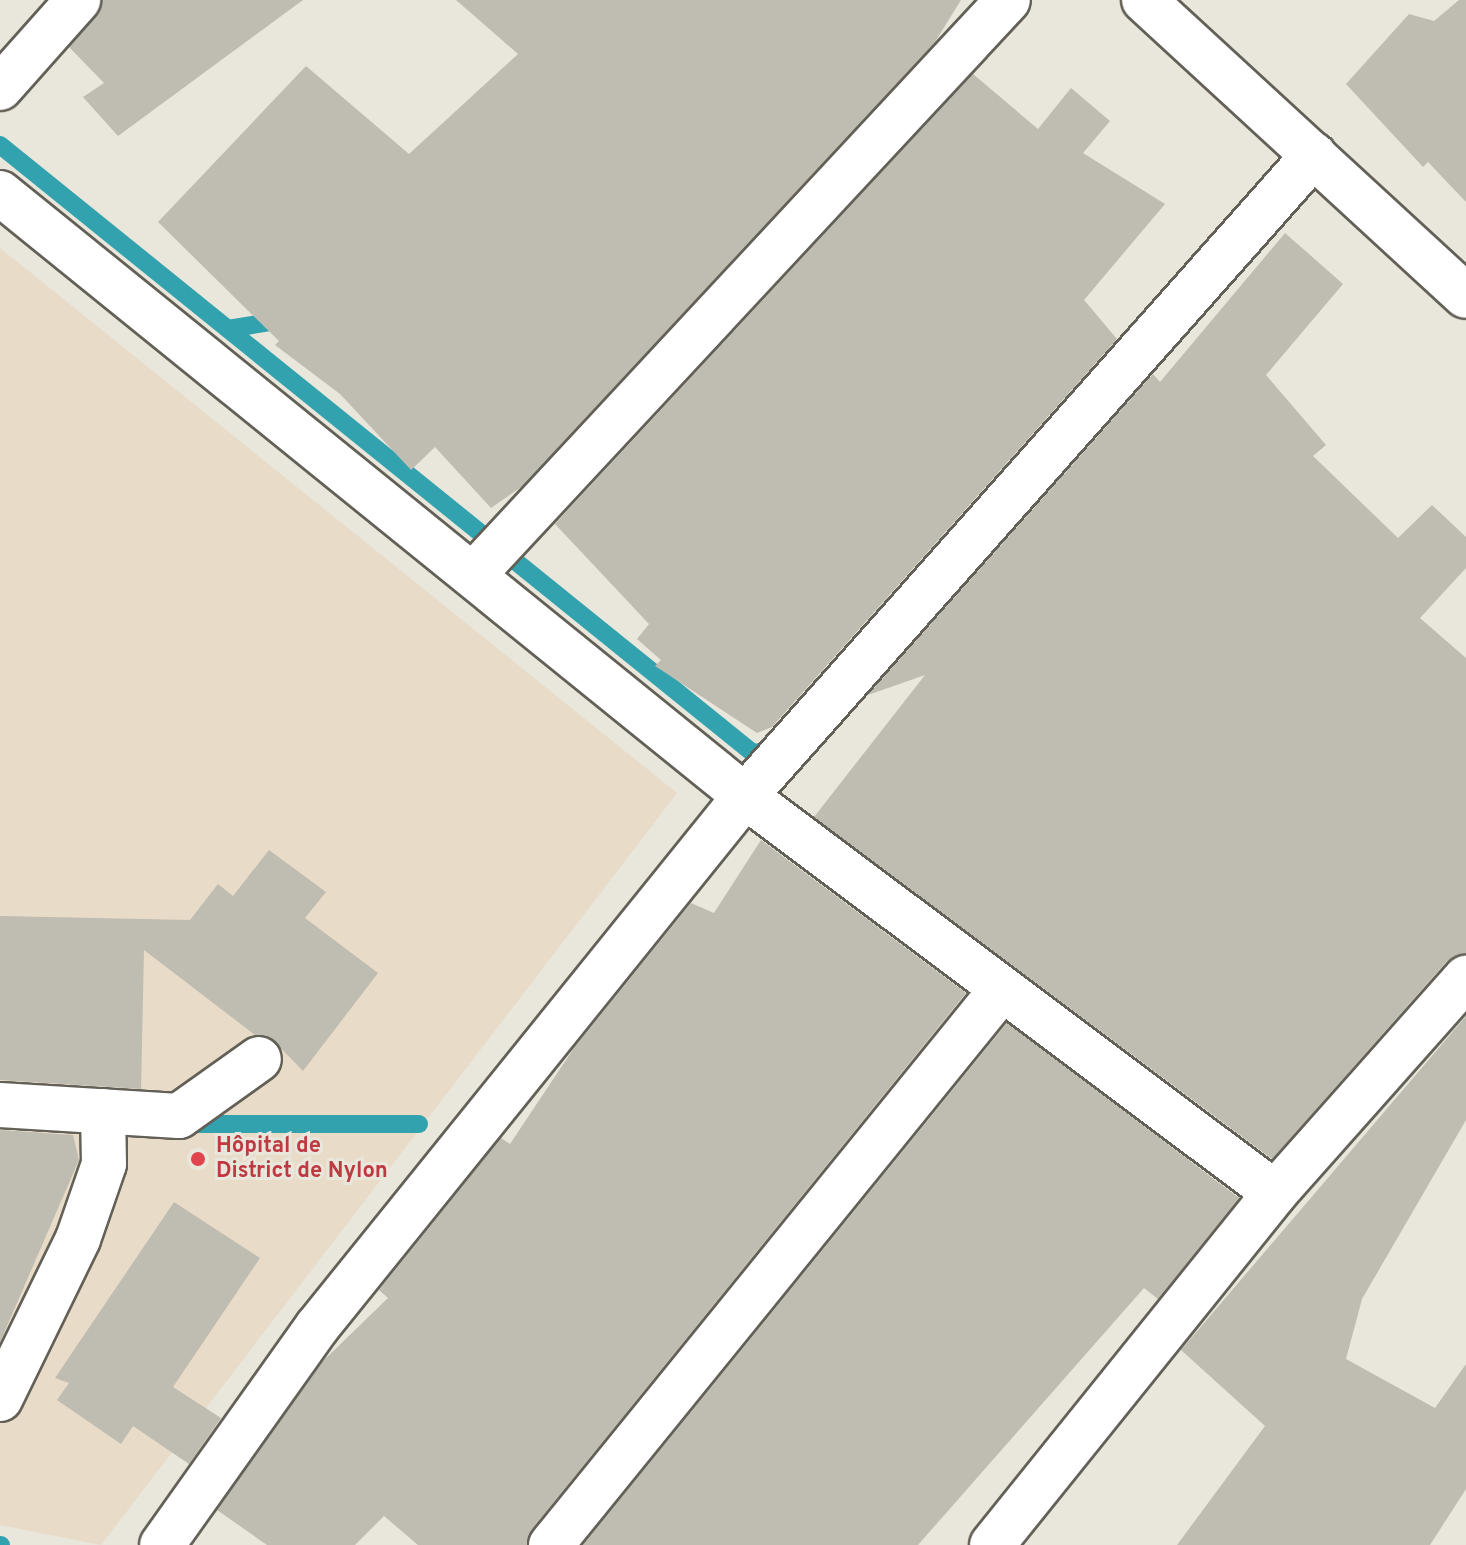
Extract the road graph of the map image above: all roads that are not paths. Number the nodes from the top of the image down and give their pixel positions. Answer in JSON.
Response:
{"nodes":[{"id":1,"x":78,"y":0,"type":"edge"},
{"id":2,"x":1008,"y":0,"type":"edge"},
{"id":3,"x":1144,"y":0,"type":"edge"},
{"id":4,"x":0,"y":87,"type":"edge"},
{"id":5,"x":1314,"y":155,"type":"junction"},
{"id":6,"x":0,"y":193,"type":"edge"},
{"id":7,"x":1466,"y":296,"type":"edge"},
{"id":8,"x":473,"y":575,"type":"junction"},
{"id":9,"x":745,"y":796,"type":"junction"},
{"id":10,"x":1466,"y":978,"type":"edge"},
{"id":11,"x":1002,"y":989,"type":"junction"},
{"id":12,"x":259,"y":1059,"type":"dead end"},
{"id":13,"x":0,"y":1105,"type":"edge"},
{"id":14,"x":103,"y":1111,"type":"junction"},
{"id":15,"x":1275,"y":1193,"type":"junction"},
{"id":16,"x":0,"y":1399,"type":"edge"},
{"id":17,"x":162,"y":1545,"type":"edge"},
{"id":18,"x":551,"y":1545,"type":"edge"},
{"id":19,"x":992,"y":1545,"type":"edge"}],
"edges":[{"from":1,"to":4,"type":"street"},
{"from":2,"to":8,"type":"street"},
{"from":3,"to":5,"type":"street"},
{"from":5,"to":7,"type":"street"},
{"from":5,"to":9,"type":"street"},
{"from":6,"to":8,"type":"street"},
{"from":8,"to":9,"type":"street"},
{"from":9,"to":11,"type":"street"},
{"from":9,"to":17,"type":"street"},
{"from":10,"to":15,"type":"street"},
{"from":11,"to":15,"type":"street"},
{"from":11,"to":18,"type":"street"},
{"from":12,"to":14,"type":"street"},
{"from":13,"to":14,"type":"street"},
{"from":14,"to":16,"type":"street"},
{"from":15,"to":19,"type":"street"}]}
